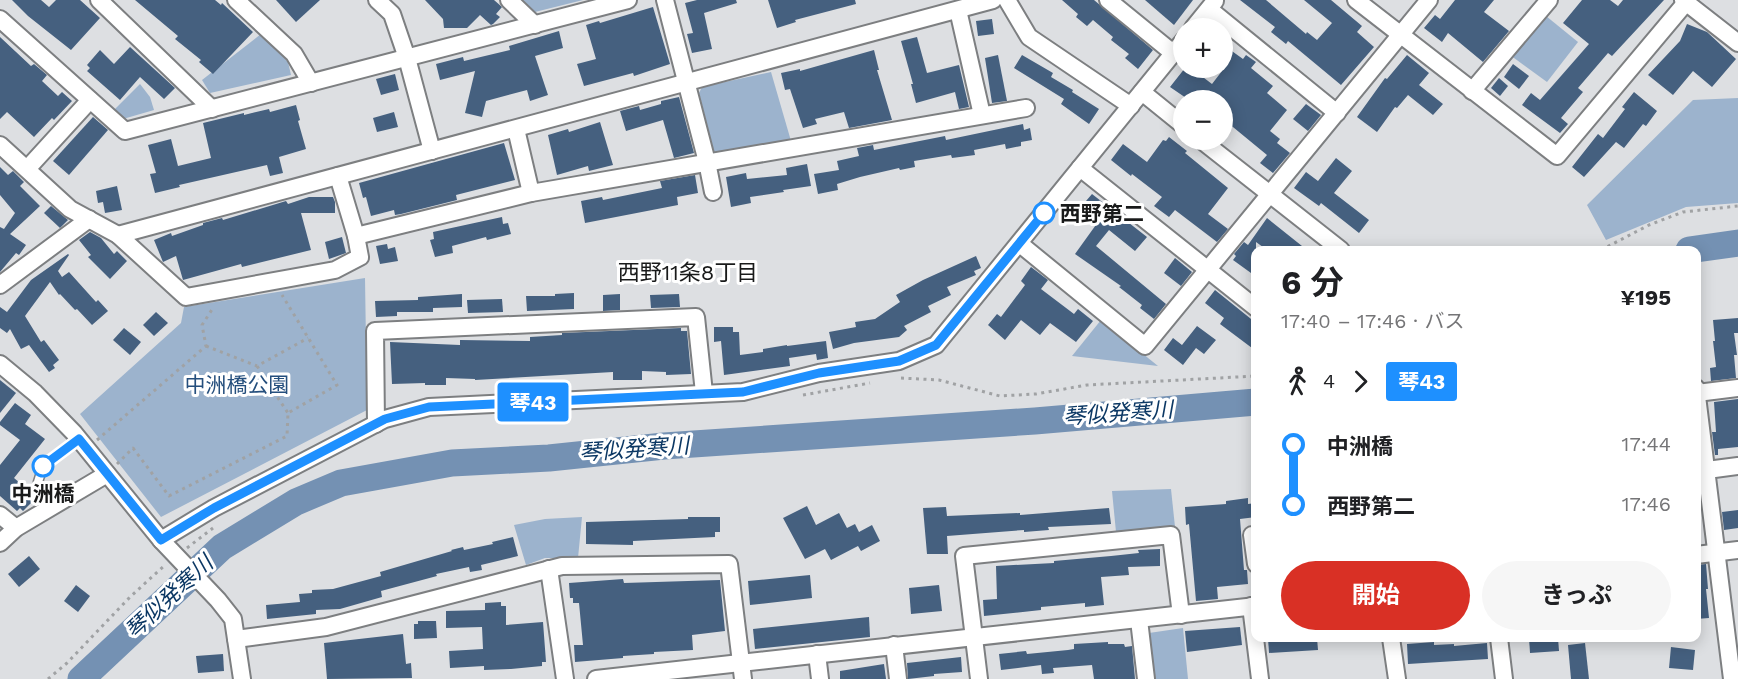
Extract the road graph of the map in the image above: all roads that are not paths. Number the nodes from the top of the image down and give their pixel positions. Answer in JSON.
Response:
{"nodes":[{"id":1,"x":99,"y":0,"type":"edge"},
{"id":2,"x":237,"y":0,"type":"edge"},
{"id":3,"x":377,"y":0,"type":"edge"},
{"id":4,"x":509,"y":0,"type":"edge"},
{"id":5,"x":628,"y":0,"type":"edge"},
{"id":6,"x":665,"y":0,"type":"edge"},
{"id":7,"x":993,"y":0,"type":"edge"},
{"id":8,"x":1007,"y":0,"type":"edge"},
{"id":9,"x":1108,"y":0,"type":"edge"},
{"id":10,"x":1356,"y":0,"type":"edge"},
{"id":11,"x":1429,"y":0,"type":"edge"},
{"id":12,"x":1549,"y":0,"type":"edge"},
{"id":13,"x":1686,"y":1,"type":"edge"},
{"id":14,"x":1213,"y":4,"type":"edge"},
{"id":15,"x":958,"y":10,"type":"junction"},
{"id":16,"x":1201,"y":18,"type":"edge"},
{"id":17,"x":0,"y":19,"type":"edge"},
{"id":18,"x":535,"y":25,"type":"junction"},
{"id":19,"x":1400,"y":36,"type":"junction"},
{"id":20,"x":1738,"y":43,"type":"edge"},
{"id":21,"x":1173,"y":44,"type":"edge"},
{"id":22,"x":1173,"y":53,"type":"edge"},
{"id":23,"x":407,"y":58,"type":"junction"},
{"id":24,"x":686,"y":81,"type":"junction"},
{"id":25,"x":311,"y":83,"type":"junction"},
{"id":26,"x":1472,"y":91,"type":"junction"},
{"id":27,"x":1142,"y":92,"type":"junction"},
{"id":28,"x":90,"y":100,"type":"junction"},
{"id":29,"x":1131,"y":106,"type":"junction"},
{"id":30,"x":1026,"y":108,"type":"dead end"},
{"id":31,"x":212,"y":109,"type":"junction"},
{"id":32,"x":1337,"y":113,"type":"junction"},
{"id":33,"x":982,"y":115,"type":"junction"},
{"id":34,"x":1173,"y":117,"type":"edge"},
{"id":35,"x":516,"y":129,"type":"junction"},
{"id":36,"x":0,"y":145,"type":"edge"},
{"id":37,"x":1214,"y":150,"type":"edge"},
{"id":38,"x":432,"y":151,"type":"junction"},
{"id":39,"x":707,"y":162,"type":"junction"},
{"id":40,"x":1080,"y":168,"type":"junction"},
{"id":41,"x":27,"y":169,"type":"junction"},
{"id":42,"x":338,"y":177,"type":"junction"},
{"id":43,"x":713,"y":192,"type":"dead end"},
{"id":44,"x":531,"y":193,"type":"junction"},
{"id":45,"x":1270,"y":194,"type":"junction"},
{"id":46,"x":89,"y":219,"type":"junction"},
{"id":47,"x":118,"y":235,"type":"junction"},
{"id":48,"x":356,"y":236,"type":"junction"},
{"id":49,"x":1020,"y":243,"type":"junction"},
{"id":50,"x":1336,"y":246,"type":"edge"},
{"id":51,"x":1209,"y":269,"type":"junction"},
{"id":52,"x":0,"y":285,"type":"edge"},
{"id":53,"x":1251,"y":304,"type":"edge"},
{"id":54,"x":0,"y":364,"type":"edge"},
{"id":55,"x":1738,"y":388,"type":"edge"},
{"id":56,"x":704,"y":393,"type":"junction"},
{"id":57,"x":1701,"y":393,"type":"edge"},
{"id":58,"x":376,"y":424,"type":"junction"},
{"id":59,"x":1701,"y":424,"type":"edge"},
{"id":60,"x":83,"y":444,"type":"junction"},
{"id":61,"x":1738,"y":466,"type":"edge"},
{"id":62,"x":1707,"y":470,"type":"junction"},
{"id":63,"x":107,"y":474,"type":"junction"},
{"id":64,"x":54,"y":505,"type":"junction"},
{"id":65,"x":0,"y":515,"type":"edge"},
{"id":66,"x":16,"y":528,"type":"junction"},
{"id":67,"x":161,"y":540,"type":"junction"},
{"id":68,"x":0,"y":543,"type":"edge"},
{"id":69,"x":1738,"y":550,"type":"edge"},
{"id":70,"x":1717,"y":552,"type":"junction"},
{"id":71,"x":1701,"y":554,"type":"edge"},
{"id":72,"x":549,"y":568,"type":"junction"},
{"id":73,"x":1251,"y":606,"type":"edge"},
{"id":74,"x":1181,"y":615,"type":"junction"},
{"id":75,"x":1139,"y":620,"type":"junction"},
{"id":76,"x":974,"y":636,"type":"junction"},
{"id":77,"x":236,"y":639,"type":"junction"},
{"id":78,"x":1256,"y":642,"type":"edge"},
{"id":79,"x":1392,"y":642,"type":"edge"},
{"id":80,"x":1499,"y":642,"type":"edge"},
{"id":81,"x":894,"y":645,"type":"junction"},
{"id":82,"x":817,"y":654,"type":"junction"},
{"id":83,"x":741,"y":661,"type":"junction"},
{"id":84,"x":663,"y":675,"type":"edge"},
{"id":85,"x":242,"y":679,"type":"edge"},
{"id":86,"x":565,"y":679,"type":"edge"},
{"id":87,"x":596,"y":679,"type":"edge"},
{"id":88,"x":743,"y":679,"type":"edge"},
{"id":89,"x":820,"y":679,"type":"edge"},
{"id":90,"x":898,"y":679,"type":"edge"},
{"id":91,"x":979,"y":679,"type":"edge"},
{"id":92,"x":1146,"y":679,"type":"edge"},
{"id":93,"x":1260,"y":679,"type":"edge"},
{"id":94,"x":1397,"y":679,"type":"edge"},
{"id":95,"x":1504,"y":679,"type":"edge"},
{"id":96,"x":1732,"y":679,"type":"edge"}],
"edges":[{"from":1,"to":31,"type":"street"},
{"from":2,"to":25,"type":"street"},
{"from":3,"to":23,"type":"street"},
{"from":4,"to":18,"type":"street"},
{"from":5,"to":18,"type":"street"},
{"from":6,"to":24,"type":"street"},
{"from":7,"to":15,"type":"street"},
{"from":8,"to":29,"type":"street"},
{"from":9,"to":21,"type":"street"},
{"from":10,"to":19,"type":"street"},
{"from":11,"to":19,"type":"street"},
{"from":12,"to":26,"type":"street"},
{"from":13,"to":20,"type":"street"},
{"from":13,"to":26,"type":"street"},
{"from":14,"to":16,"type":"street"},
{"from":14,"to":32,"type":"street"},
{"from":15,"to":24,"type":"street"},
{"from":15,"to":33,"type":"street"},
{"from":17,"to":28,"type":"street"},
{"from":18,"to":23,"type":"street"},
{"from":19,"to":26,"type":"street"},
{"from":19,"to":32,"type":"street"},
{"from":22,"to":27,"type":"street"},
{"from":23,"to":25,"type":"street"},
{"from":23,"to":38,"type":"street"},
{"from":24,"to":35,"type":"street"},
{"from":24,"to":39,"type":"street"},
{"from":25,"to":31,"type":"street"},
{"from":27,"to":29,"type":"street"},
{"from":27,"to":34,"type":"street"},
{"from":28,"to":31,"type":"street"},
{"from":28,"to":41,"type":"street"},
{"from":29,"to":40,"type":"street"},
{"from":30,"to":33,"type":"street"},
{"from":32,"to":45,"type":"street"},
{"from":33,"to":39,"type":"street"},
{"from":35,"to":38,"type":"street"},
{"from":35,"to":44,"type":"street"},
{"from":36,"to":41,"type":"street"},
{"from":37,"to":45,"type":"street"},
{"from":38,"to":42,"type":"street"},
{"from":39,"to":43,"type":"street"},
{"from":39,"to":44,"type":"street"},
{"from":40,"to":49,"type":"street"},
{"from":40,"to":51,"type":"street"},
{"from":41,"to":46,"type":"street"},
{"from":42,"to":47,"type":"street"},
{"from":42,"to":48,"type":"street"},
{"from":44,"to":48,"type":"street"},
{"from":45,"to":50,"type":"street"},
{"from":45,"to":51,"type":"street"},
{"from":46,"to":47,"type":"street"},
{"from":46,"to":52,"type":"street"},
{"from":47,"to":48,"type":"street"},
{"from":49,"to":51,"type":"street"},
{"from":49,"to":56,"type":"street"},
{"from":51,"to":53,"type":"street"},
{"from":54,"to":60,"type":"street"},
{"from":55,"to":57,"type":"street"},
{"from":56,"to":58,"type":"street"},
{"from":56,"to":58,"type":"street"},
{"from":58,"to":67,"type":"street"},
{"from":59,"to":62,"type":"street"},
{"from":60,"to":63,"type":"street"},
{"from":60,"to":64,"type":"lane"},
{"from":61,"to":62,"type":"street"},
{"from":62,"to":70,"type":"street"},
{"from":63,"to":64,"type":"street"},
{"from":63,"to":67,"type":"street"},
{"from":64,"to":66,"type":"street"},
{"from":65,"to":66,"type":"street"},
{"from":66,"to":68,"type":"street"},
{"from":67,"to":77,"type":"street"},
{"from":69,"to":70,"type":"street"},
{"from":70,"to":71,"type":"street"},
{"from":70,"to":96,"type":"street"},
{"from":72,"to":77,"type":"street"},
{"from":72,"to":83,"type":"street"},
{"from":72,"to":86,"type":"street"},
{"from":73,"to":74,"type":"street"},
{"from":74,"to":75,"type":"street"},
{"from":74,"to":76,"type":"street"},
{"from":75,"to":76,"type":"street"},
{"from":75,"to":92,"type":"street"},
{"from":76,"to":81,"type":"street"},
{"from":76,"to":91,"type":"street"},
{"from":77,"to":85,"type":"street"},
{"from":78,"to":93,"type":"street"},
{"from":79,"to":94,"type":"street"},
{"from":80,"to":95,"type":"street"},
{"from":81,"to":82,"type":"street"},
{"from":81,"to":90,"type":"street"},
{"from":82,"to":83,"type":"street"},
{"from":82,"to":89,"type":"street"},
{"from":83,"to":84,"type":"street"},
{"from":83,"to":88,"type":"street"},
{"from":84,"to":87,"type":"street"}]}
